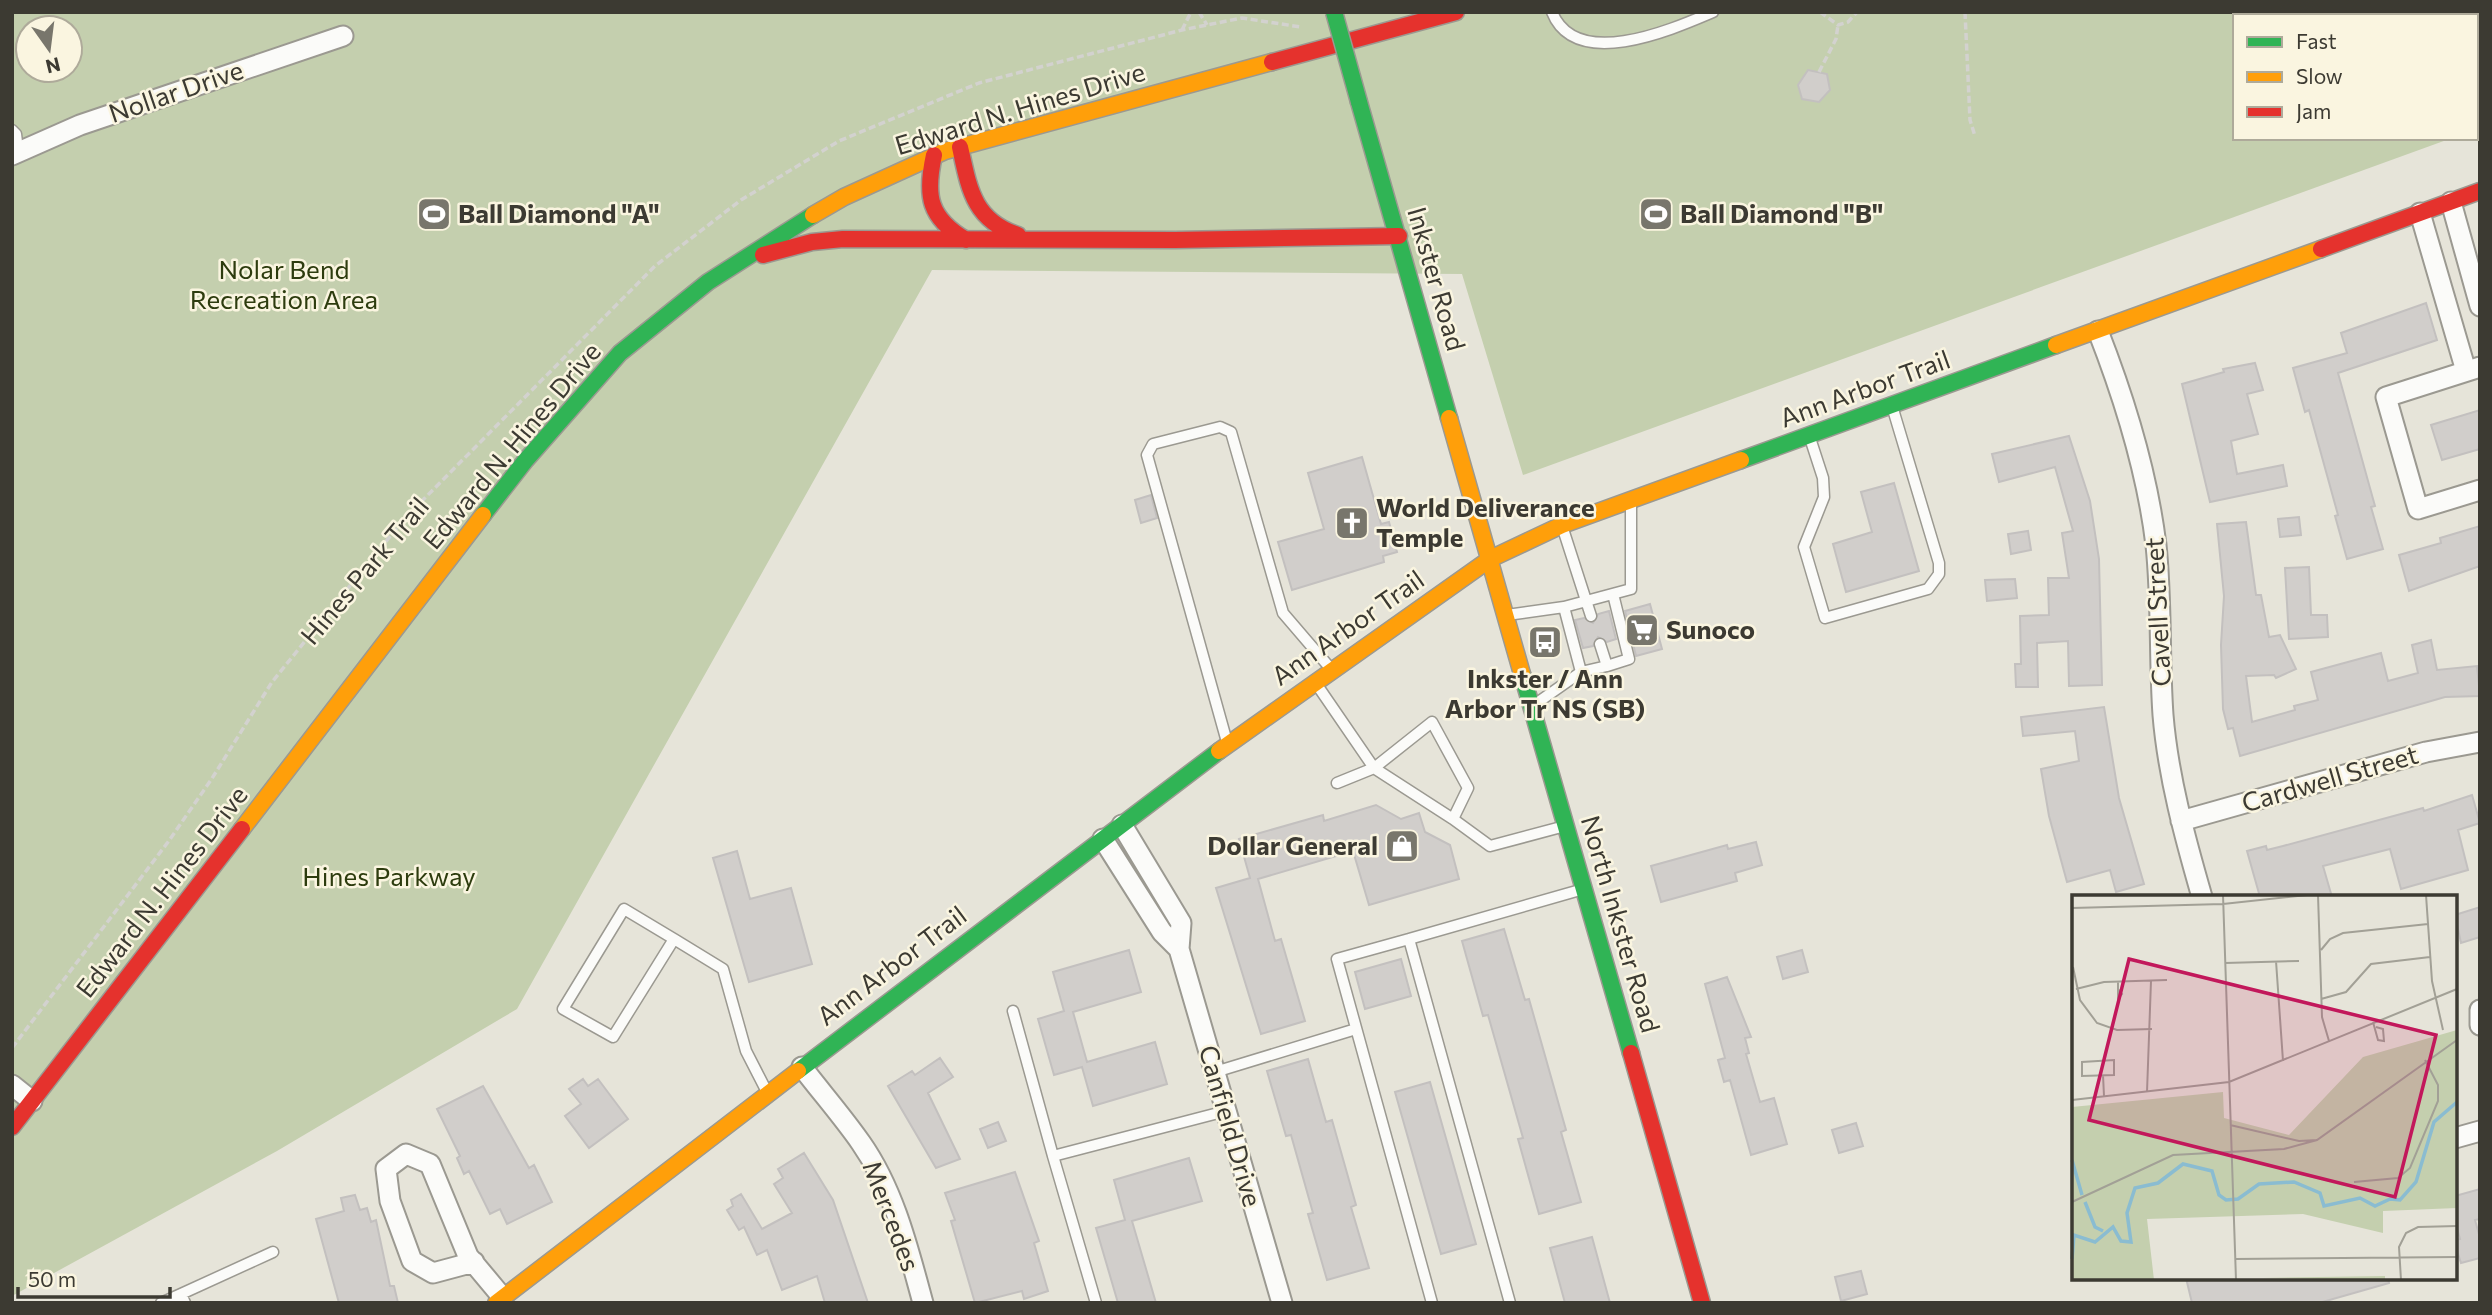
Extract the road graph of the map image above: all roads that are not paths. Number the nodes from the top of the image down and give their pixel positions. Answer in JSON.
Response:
{"nodes":[{"id":1,"x":1334,"y":12,"type":"edge"},
{"id":2,"x":1456,"y":12,"type":"edge"},
{"id":3,"x":1552,"y":12,"type":"edge"},
{"id":4,"x":1713,"y":12,"type":"edge"},
{"id":5,"x":343,"y":36,"type":"dead end"},
{"id":6,"x":12,"y":131,"type":"edge"},
{"id":7,"x":960,"y":147,"type":"junction"},
{"id":8,"x":15,"y":152,"type":"edge"},
{"id":9,"x":934,"y":155,"type":"junction"},
{"id":10,"x":2480,"y":191,"type":"edge"},
{"id":11,"x":2451,"y":202,"type":"junction"},
{"id":12,"x":2420,"y":213,"type":"junction"},
{"id":13,"x":1399,"y":236,"type":"junction"},
{"id":14,"x":966,"y":240,"type":"junction"},
{"id":15,"x":1038,"y":240,"type":"junction"},
{"id":16,"x":708,"y":282,"type":"junction"},
{"id":17,"x":2480,"y":306,"type":"edge"},
{"id":18,"x":2098,"y":331,"type":"junction"},
{"id":19,"x":2473,"y":369,"type":"edge"},
{"id":20,"x":1892,"y":405,"type":"junction"},
{"id":21,"x":1809,"y":435,"type":"junction"},
{"id":22,"x":2480,"y":490,"type":"edge"},
{"id":23,"x":1631,"y":499,"type":"junction"},
{"id":24,"x":1562,"y":525,"type":"junction"},
{"id":25,"x":1490,"y":559,"type":"junction"},
{"id":26,"x":1613,"y":594,"type":"junction"},
{"id":27,"x":1586,"y":601,"type":"junction"},
{"id":28,"x":1564,"y":607,"type":"junction"},
{"id":29,"x":1505,"y":615,"type":"junction"},
{"id":30,"x":1591,"y":616,"type":"dead end"},
{"id":31,"x":1600,"y":644,"type":"dead end"},
{"id":32,"x":1607,"y":666,"type":"junction"},
{"id":33,"x":1331,"y":670,"type":"junction"},
{"id":34,"x":1581,"y":672,"type":"junction"},
{"id":35,"x":1315,"y":682,"type":"junction"},
{"id":36,"x":1531,"y":707,"type":"junction"},
{"id":37,"x":2480,"y":742,"type":"edge"},
{"id":38,"x":1228,"y":745,"type":"junction"},
{"id":39,"x":1374,"y":768,"type":"junction"},
{"id":40,"x":1337,"y":783,"type":"dead end"},
{"id":41,"x":1453,"y":819,"type":"junction"},
{"id":42,"x":2181,"y":821,"type":"junction"},
{"id":43,"x":1122,"y":825,"type":"junction"},
{"id":44,"x":1566,"y":826,"type":"junction"},
{"id":45,"x":1102,"y":839,"type":"junction"},
{"id":46,"x":1584,"y":889,"type":"junction"},
{"id":47,"x":2201,"y":895,"type":"edge"},
{"id":48,"x":674,"y":939,"type":"junction"},
{"id":49,"x":1409,"y":939,"type":"junction"},
{"id":50,"x":1179,"y":949,"type":"junction"},
{"id":51,"x":2480,"y":1010,"type":"edge"},
{"id":52,"x":1013,"y":1011,"type":"dead end"},
{"id":53,"x":2480,"y":1025,"type":"edge"},
{"id":54,"x":1356,"y":1029,"type":"junction"},
{"id":55,"x":802,"y":1067,"type":"junction"},
{"id":56,"x":1215,"y":1072,"type":"junction"},
{"id":57,"x":12,"y":1085,"type":"edge"},
{"id":58,"x":768,"y":1094,"type":"junction"},
{"id":59,"x":32,"y":1101,"type":"junction"},
{"id":60,"x":1226,"y":1111,"type":"junction"},
{"id":61,"x":12,"y":1127,"type":"edge"},
{"id":62,"x":2480,"y":1131,"type":"edge"},
{"id":63,"x":2457,"y":1137,"type":"edge"},
{"id":64,"x":1053,"y":1156,"type":"junction"},
{"id":65,"x":273,"y":1252,"type":"dead end"},
{"id":66,"x":474,"y":1262,"type":"junction"},
{"id":67,"x":183,"y":1298,"type":"edge"},
{"id":68,"x":499,"y":1300,"type":"edge"},
{"id":69,"x":161,"y":1303,"type":"edge"},
{"id":70,"x":923,"y":1303,"type":"edge"},
{"id":71,"x":1096,"y":1303,"type":"edge"},
{"id":72,"x":1282,"y":1303,"type":"edge"},
{"id":73,"x":1432,"y":1303,"type":"edge"},
{"id":74,"x":1510,"y":1303,"type":"edge"},
{"id":75,"x":1702,"y":1303,"type":"edge"}],
"edges":[{"from":1,"to":13,"type":"street","name":"Inkster Road","bridge":true},
{"from":2,"to":7,"type":"street","name":"Edward N. Hines Drive"},
{"from":3,"to":4,"type":"lane"},
{"from":5,"to":8,"type":"street","name":"Nollar Drive"},
{"from":6,"to":8,"type":"lane"},
{"from":7,"to":9,"type":"street","name":"Edward N. Hines Drive"},
{"from":7,"to":15,"type":"street"},
{"from":9,"to":14,"type":"street"},
{"from":9,"to":16,"type":"street","name":"Edward N. Hines Drive"},
{"from":10,"to":11,"type":"street","name":"Ann Arbor Trail"},
{"from":11,"to":12,"type":"street","name":"Ann Arbor Trail"},
{"from":11,"to":17,"type":"street"},
{"from":12,"to":18,"type":"street","name":"Ann Arbor Trail"},
{"from":12,"to":19,"type":"street"},
{"from":13,"to":15,"type":"street"},
{"from":13,"to":25,"type":"street","name":"Inkster Road"},
{"from":14,"to":15,"type":"street"},
{"from":14,"to":16,"type":"street"},
{"from":16,"to":59,"type":"street","name":"Edward N. Hines Drive"},
{"from":18,"to":20,"type":"street","name":"Ann Arbor Trail"},
{"from":18,"to":42,"type":"street","name":"Cavell Street"},
{"from":19,"to":22,"type":"street"},
{"from":20,"to":21,"type":"street","name":"Ann Arbor Trail"},
{"from":20,"to":21,"type":"lane"},
{"from":21,"to":23,"type":"street","name":"Ann Arbor Trail"},
{"from":23,"to":24,"type":"street","name":"Ann Arbor Trail"},
{"from":23,"to":26,"type":"lane"},
{"from":24,"to":25,"type":"street","name":"Ann Arbor Trail"},
{"from":24,"to":27,"type":"lane"},
{"from":25,"to":29,"type":"street","name":"North Inkster Road"},
{"from":25,"to":33,"type":"street","name":"Ann Arbor Trail"},
{"from":26,"to":27,"type":"lane"},
{"from":26,"to":32,"type":"lane"},
{"from":27,"to":28,"type":"lane"},
{"from":27,"to":30,"type":"lane"},
{"from":28,"to":29,"type":"lane"},
{"from":28,"to":34,"type":"lane"},
{"from":29,"to":36,"type":"street","name":"North Inkster Road"},
{"from":31,"to":32,"type":"lane"},
{"from":32,"to":34,"type":"lane"},
{"from":33,"to":35,"type":"street","name":"Ann Arbor Trail"},
{"from":33,"to":38,"type":"lane"},
{"from":34,"to":36,"type":"lane"},
{"from":35,"to":38,"type":"street","name":"Ann Arbor Trail"},
{"from":35,"to":39,"type":"lane"},
{"from":36,"to":44,"type":"street","name":"North Inkster Road"},
{"from":37,"to":42,"type":"street","name":"Cardwell Street"},
{"from":38,"to":43,"type":"street","name":"Ann Arbor Trail"},
{"from":39,"to":40,"type":"lane"},
{"from":39,"to":41,"type":"lane"},
{"from":39,"to":41,"type":"lane"},
{"from":41,"to":44,"type":"lane"},
{"from":42,"to":47,"type":"street","name":"Cavell Street"},
{"from":43,"to":45,"type":"street","name":"Ann Arbor Trail"},
{"from":43,"to":50,"type":"street","name":"Canfield Drive"},
{"from":44,"to":46,"type":"street","name":"North Inkster Road"},
{"from":45,"to":50,"type":"street","name":"Canfield Drive"},
{"from":45,"to":55,"type":"street","name":"Ann Arbor Trail"},
{"from":46,"to":49,"type":"lane"},
{"from":46,"to":75,"type":"street","name":"North Inkster Road"},
{"from":48,"to":48,"type":"lane"},
{"from":48,"to":58,"type":"lane"},
{"from":49,"to":54,"type":"lane"},
{"from":49,"to":74,"type":"lane"},
{"from":50,"to":56,"type":"street","name":"Canfield Drive"},
{"from":51,"to":53,"type":"street"},
{"from":52,"to":64,"type":"lane"},
{"from":54,"to":56,"type":"lane"},
{"from":54,"to":73,"type":"lane"},
{"from":55,"to":58,"type":"street","name":"Ann Arbor Trail"},
{"from":55,"to":70,"type":"street","name":"Mercedes"},
{"from":56,"to":60,"type":"street","name":"Canfield Drive"},
{"from":57,"to":59,"type":"street"},
{"from":58,"to":68,"type":"street","name":"Ann Arbor Trail"},
{"from":59,"to":61,"type":"street","name":"Edward N. Hines Drive"},
{"from":60,"to":64,"type":"lane"},
{"from":60,"to":72,"type":"street","name":"Canfield Drive"},
{"from":62,"to":63,"type":"street"},
{"from":64,"to":71,"type":"lane"},
{"from":65,"to":67,"type":"lane"},
{"from":66,"to":66,"type":"street"},
{"from":66,"to":68,"type":"street"},
{"from":67,"to":69,"type":"lane"}]}
